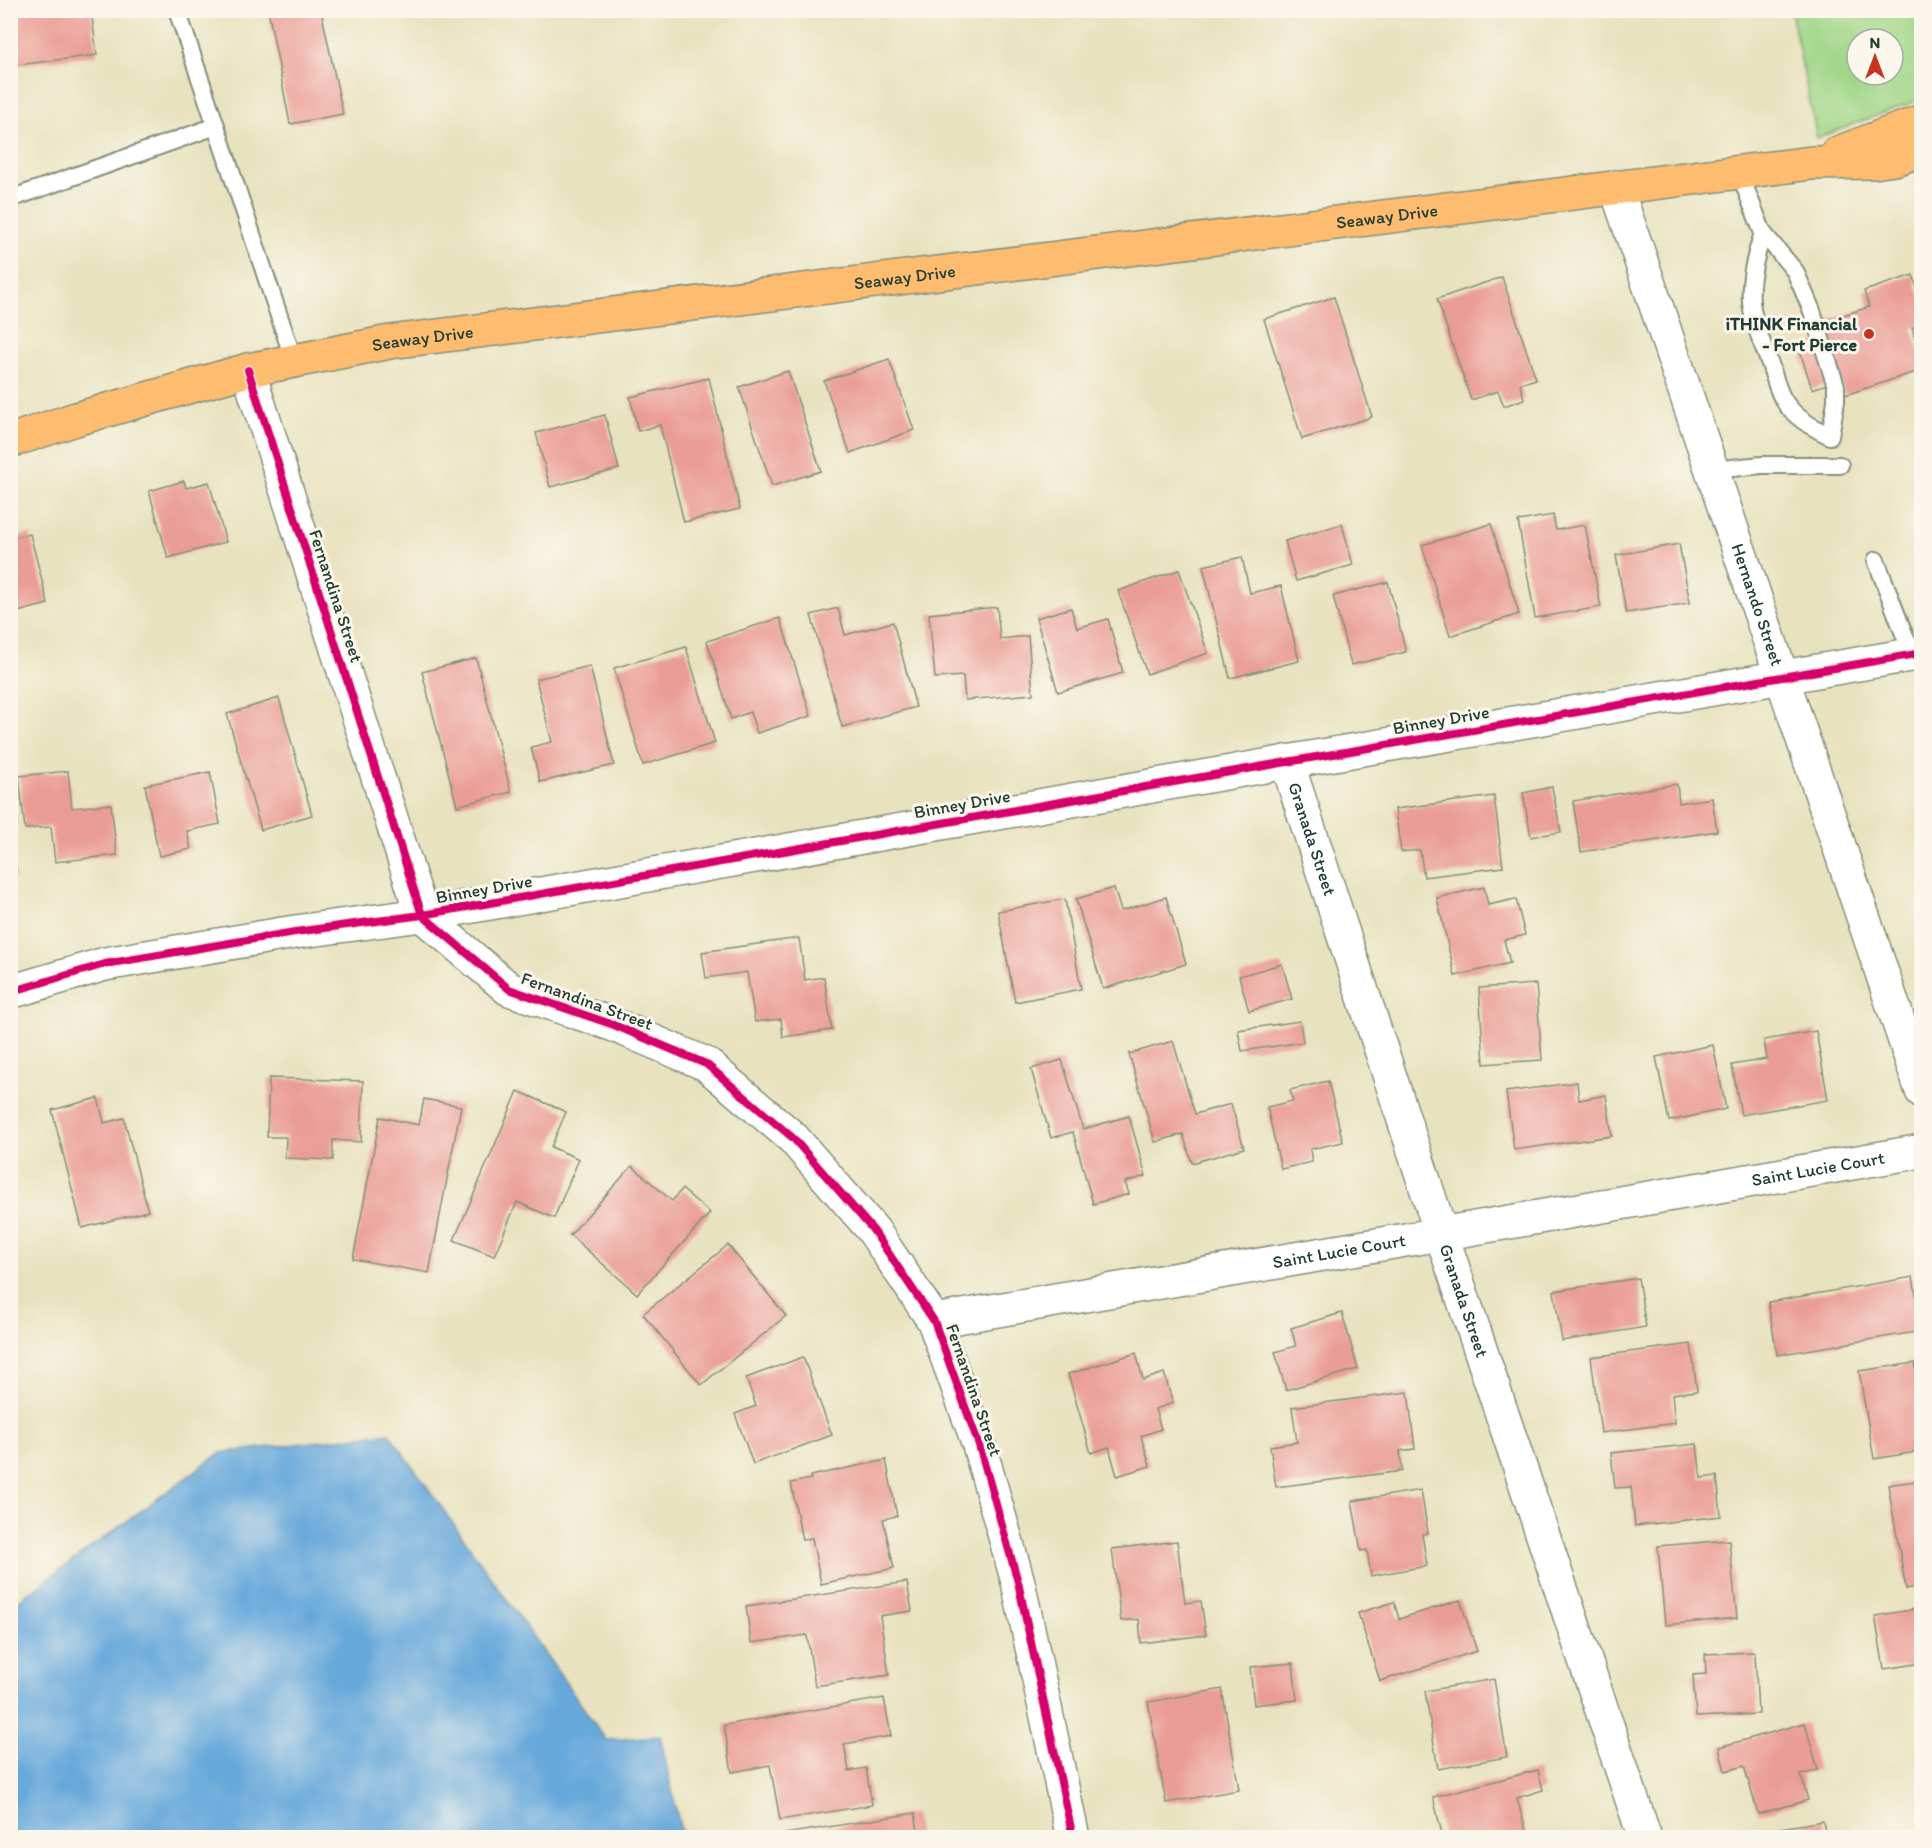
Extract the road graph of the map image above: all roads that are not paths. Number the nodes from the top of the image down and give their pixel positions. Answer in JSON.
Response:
{"nodes":[{"id":1,"x":177,"y":10,"type":"edge"},
{"id":2,"x":1922,"y":121,"type":"edge"},
{"id":3,"x":216,"y":126,"type":"junction"},
{"id":4,"x":1922,"y":150,"type":"edge"},
{"id":5,"x":1811,"y":163,"type":"junction"},
{"id":6,"x":1739,"y":172,"type":"junction"},
{"id":7,"x":1616,"y":187,"type":"junction"},
{"id":8,"x":10,"y":199,"type":"edge"},
{"id":9,"x":1763,"y":233,"type":"junction"},
{"id":10,"x":294,"y":361,"type":"junction"},
{"id":11,"x":248,"y":370,"type":"junction"},
{"id":12,"x":10,"y":441,"type":"edge"},
{"id":13,"x":1840,"y":465,"type":"dead end"},
{"id":14,"x":1712,"y":470,"type":"junction"},
{"id":15,"x":1876,"y":560,"type":"dead end"},
{"id":16,"x":1917,"y":654,"type":"edge"},
{"id":17,"x":1782,"y":676,"type":"junction"},
{"id":18,"x":1287,"y":762,"type":"junction"},
{"id":19,"x":422,"y":915,"type":"junction"},
{"id":20,"x":10,"y":992,"type":"edge"},
{"id":21,"x":1922,"y":1091,"type":"edge"},
{"id":22,"x":1922,"y":1151,"type":"edge"},
{"id":23,"x":1442,"y":1233,"type":"junction"},
{"id":24,"x":934,"y":1321,"type":"junction"},
{"id":25,"x":1074,"y":1838,"type":"edge"},
{"id":26,"x":1645,"y":1838,"type":"edge"}],
"edges":[{"from":1,"to":3,"type":"lane"},
{"from":2,"to":5,"type":"main road","name":"Seaway Drive"},
{"from":3,"to":8,"type":"lane"},
{"from":3,"to":10,"type":"lane"},
{"from":4,"to":5,"type":"main road","name":"Seaway Drive"},
{"from":5,"to":6,"type":"main road","name":"Seaway Drive"},
{"from":6,"to":7,"type":"main road","name":"Seaway Drive"},
{"from":6,"to":9,"type":"lane"},
{"from":7,"to":10,"type":"main road","name":"Seaway Drive"},
{"from":7,"to":14,"type":"street","name":"Hernando Street"},
{"from":9,"to":9,"type":"lane"},
{"from":10,"to":11,"type":"main road","name":"Seaway Drive"},
{"from":11,"to":12,"type":"main road","name":"Seaway Drive"},
{"from":11,"to":19,"type":"street","name":"Fernandina Street"},
{"from":13,"to":14,"type":"lane"},
{"from":14,"to":17,"type":"street","name":"Hernando Street"},
{"from":15,"to":16,"type":"lane"},
{"from":16,"to":17,"type":"street","name":"Binney Drive"},
{"from":17,"to":18,"type":"street","name":"Binney Drive"},
{"from":17,"to":21,"type":"street","name":"Hernando Street"},
{"from":18,"to":19,"type":"street","name":"Binney Drive"},
{"from":18,"to":23,"type":"street","name":"Granada Street"},
{"from":19,"to":20,"type":"street","name":"Binney Drive"},
{"from":19,"to":24,"type":"street","name":"Fernandina Street"},
{"from":22,"to":23,"type":"street","name":"Saint Lucie Court"},
{"from":23,"to":24,"type":"street","name":"Saint Lucie Court"},
{"from":23,"to":26,"type":"street","name":"Granada Street"},
{"from":24,"to":25,"type":"street","name":"Fernandina Street"}]}
